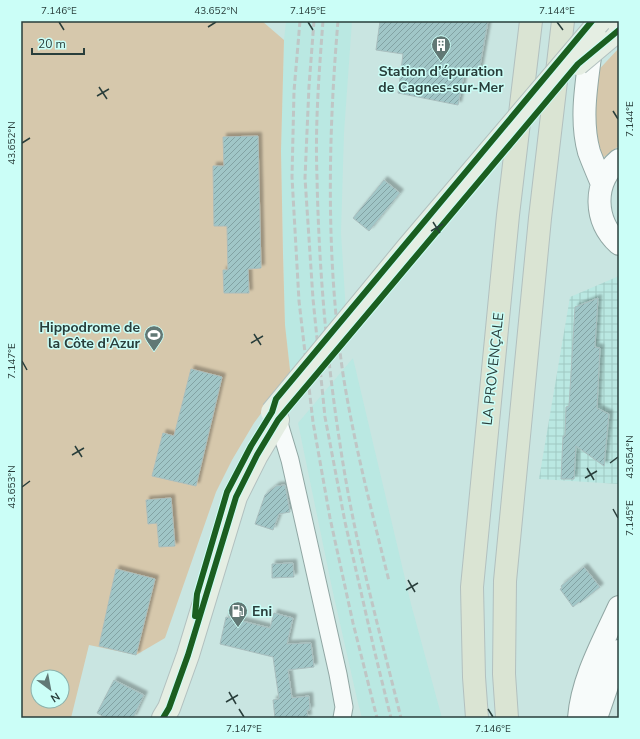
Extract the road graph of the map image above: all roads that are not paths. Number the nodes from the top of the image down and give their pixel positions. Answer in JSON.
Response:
{"nodes":[{"id":1,"x":531,"y":21,"type":"edge"},
{"id":2,"x":563,"y":21,"type":"edge"},
{"id":3,"x":606,"y":28,"type":"edge"},
{"id":4,"x":619,"y":160,"type":"edge"},
{"id":5,"x":602,"y":184,"type":"junction"},
{"id":6,"x":619,"y":244,"type":"edge"},
{"id":7,"x":275,"y":416,"type":"junction"},
{"id":8,"x":619,"y":607,"type":"edge"},
{"id":9,"x":619,"y":651,"type":"edge"},
{"id":10,"x":163,"y":718,"type":"edge"},
{"id":11,"x":342,"y":718,"type":"edge"},
{"id":12,"x":477,"y":718,"type":"edge"},
{"id":13,"x":507,"y":718,"type":"edge"},
{"id":14,"x":579,"y":718,"type":"edge"},
{"id":15,"x":596,"y":718,"type":"edge"}],
"edges":[{"from":1,"to":12,"type":"highway","name":"LA PROVENÇALE"},
{"from":2,"to":13,"type":"highway"},
{"from":3,"to":5,"type":"main road"},
{"from":3,"to":7,"type":"main road","bridge":true},
{"from":3,"to":7,"type":"main road","bridge":true},
{"from":4,"to":5,"type":"main road"},
{"from":5,"to":6,"type":"main road"},
{"from":7,"to":10,"type":"main road"},
{"from":7,"to":11,"type":"street"},
{"from":8,"to":14,"type":"main road"},
{"from":9,"to":15,"type":"main road"}]}
